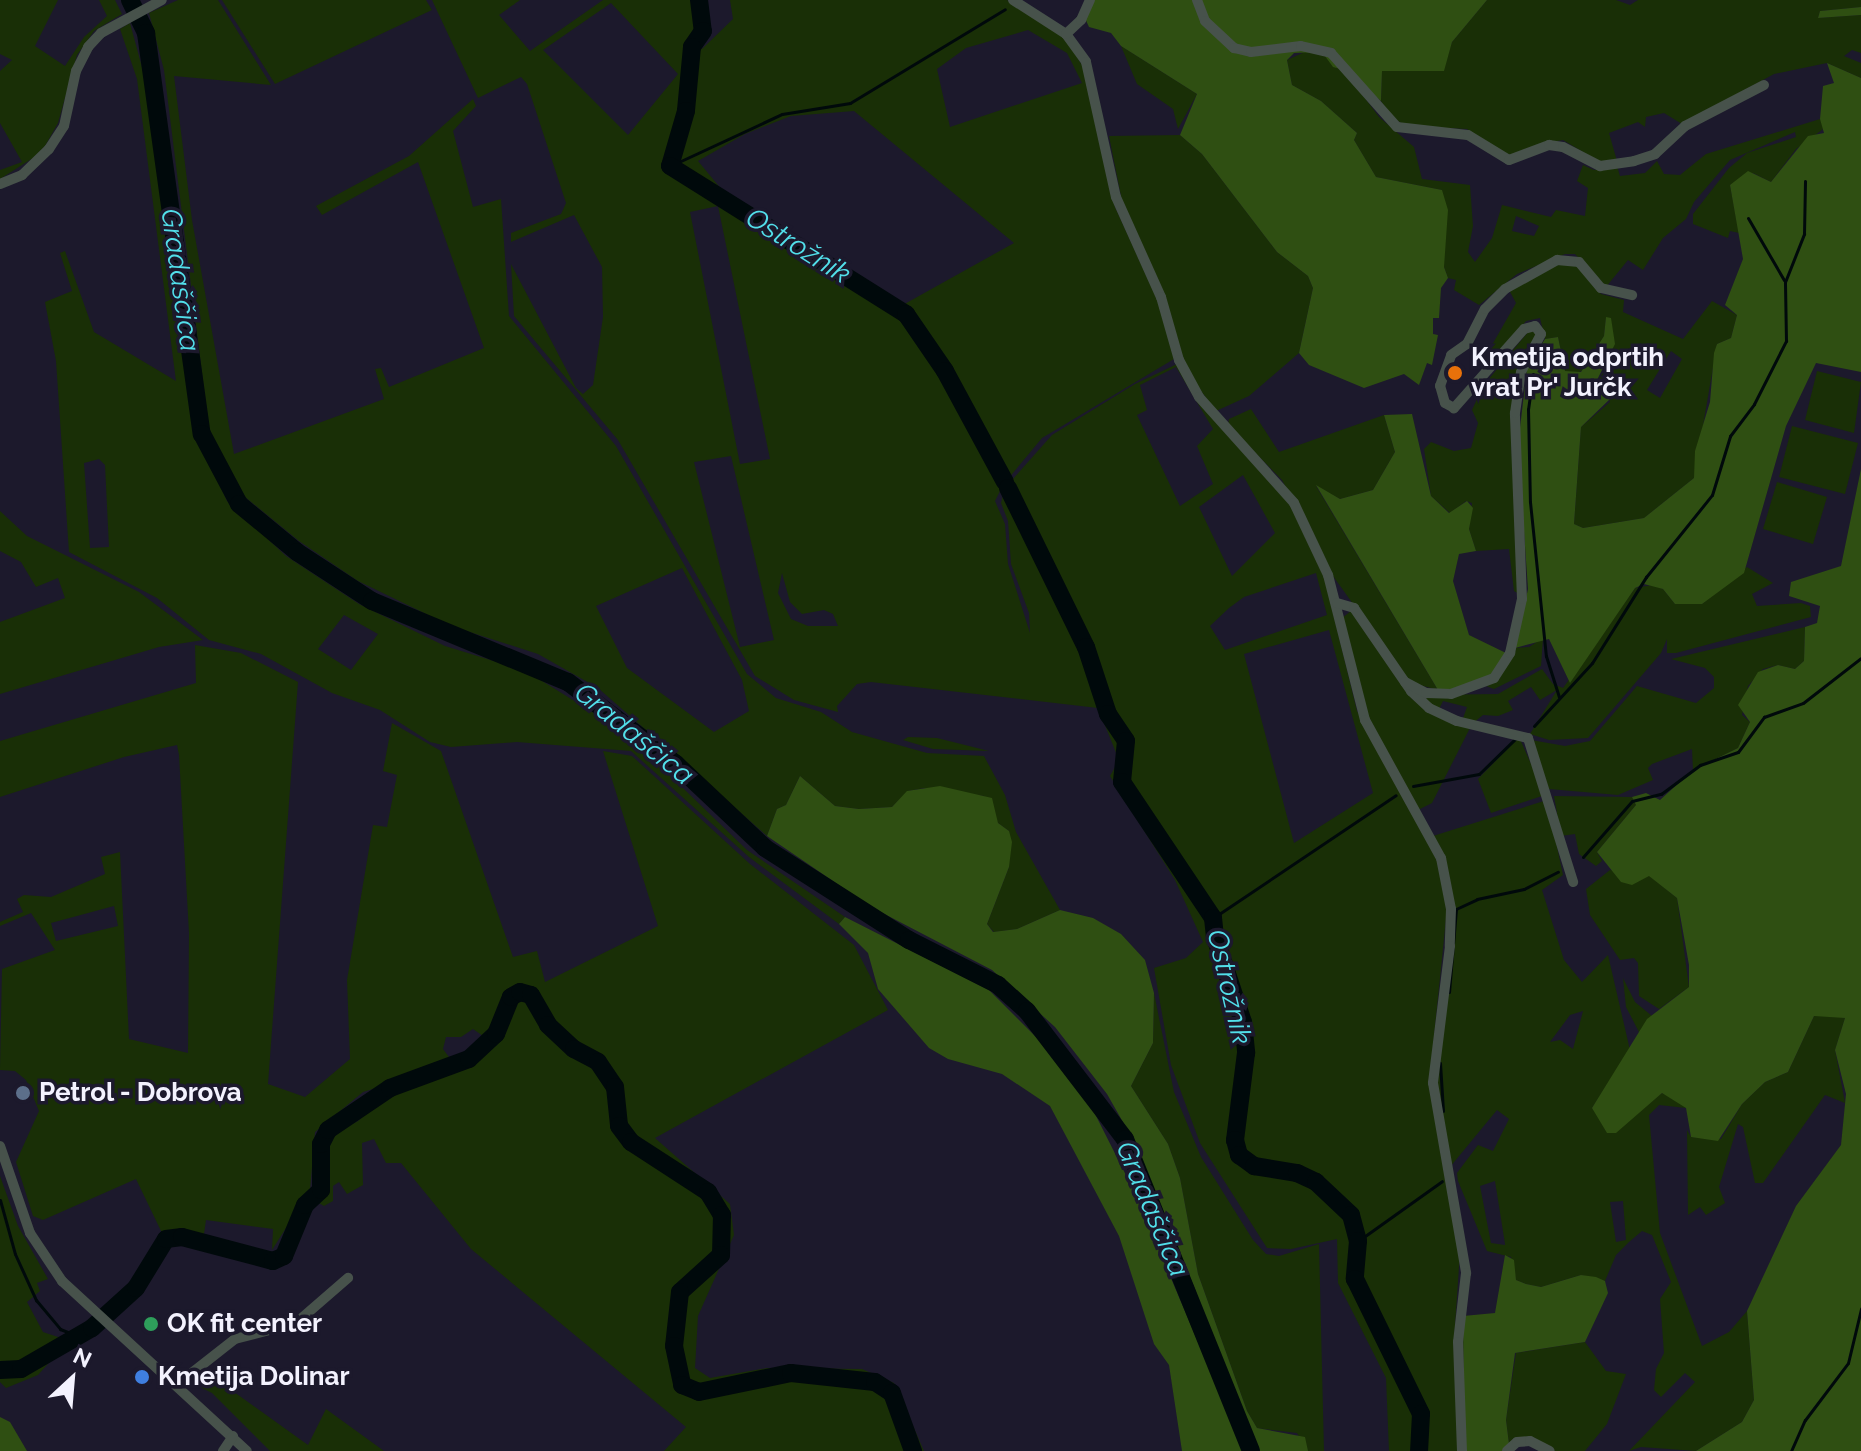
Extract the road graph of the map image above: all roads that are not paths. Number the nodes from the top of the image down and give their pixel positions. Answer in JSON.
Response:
{"nodes":[{"id":1,"x":1013,"y":0,"type":"edge"},
{"id":2,"x":1090,"y":0,"type":"edge"},
{"id":3,"x":1197,"y":0,"type":"edge"},
{"id":4,"x":161,"y":1,"type":"edge"},
{"id":5,"x":1066,"y":34,"type":"junction"},
{"id":6,"x":1764,"y":85,"type":"dead end"},
{"id":7,"x":0,"y":184,"type":"edge"},
{"id":8,"x":1632,"y":295,"type":"dead end"},
{"id":9,"x":1337,"y":603,"type":"junction"},
{"id":10,"x":1405,"y":682,"type":"junction"},
{"id":11,"x":1573,"y":882,"type":"dead end"},
{"id":12,"x":0,"y":1146,"type":"edge"},
{"id":13,"x":348,"y":1278,"type":"dead end"},
{"id":14,"x":179,"y":1383,"type":"junction"},
{"id":15,"x":233,"y":1436,"type":"junction"},
{"id":16,"x":223,"y":1451,"type":"edge"},
{"id":17,"x":247,"y":1451,"type":"edge"},
{"id":18,"x":1462,"y":1451,"type":"edge"},
{"id":19,"x":1507,"y":1451,"type":"edge"},
{"id":20,"x":1550,"y":1451,"type":"edge"}],
"edges":[{"from":1,"to":5,"type":"street"},
{"from":2,"to":5,"type":"street"},
{"from":3,"to":6,"type":"street"},
{"from":4,"to":7,"type":"street"},
{"from":5,"to":9,"type":"street"},
{"from":8,"to":10,"type":"street"},
{"from":9,"to":10,"type":"street"},
{"from":9,"to":18,"type":"street"},
{"from":10,"to":11,"type":"street"},
{"from":12,"to":14,"type":"street"},
{"from":13,"to":14,"type":"street"},
{"from":14,"to":15,"type":"street"},
{"from":15,"to":16,"type":"street"},
{"from":15,"to":17,"type":"street"},
{"from":19,"to":20,"type":"street"}]}
